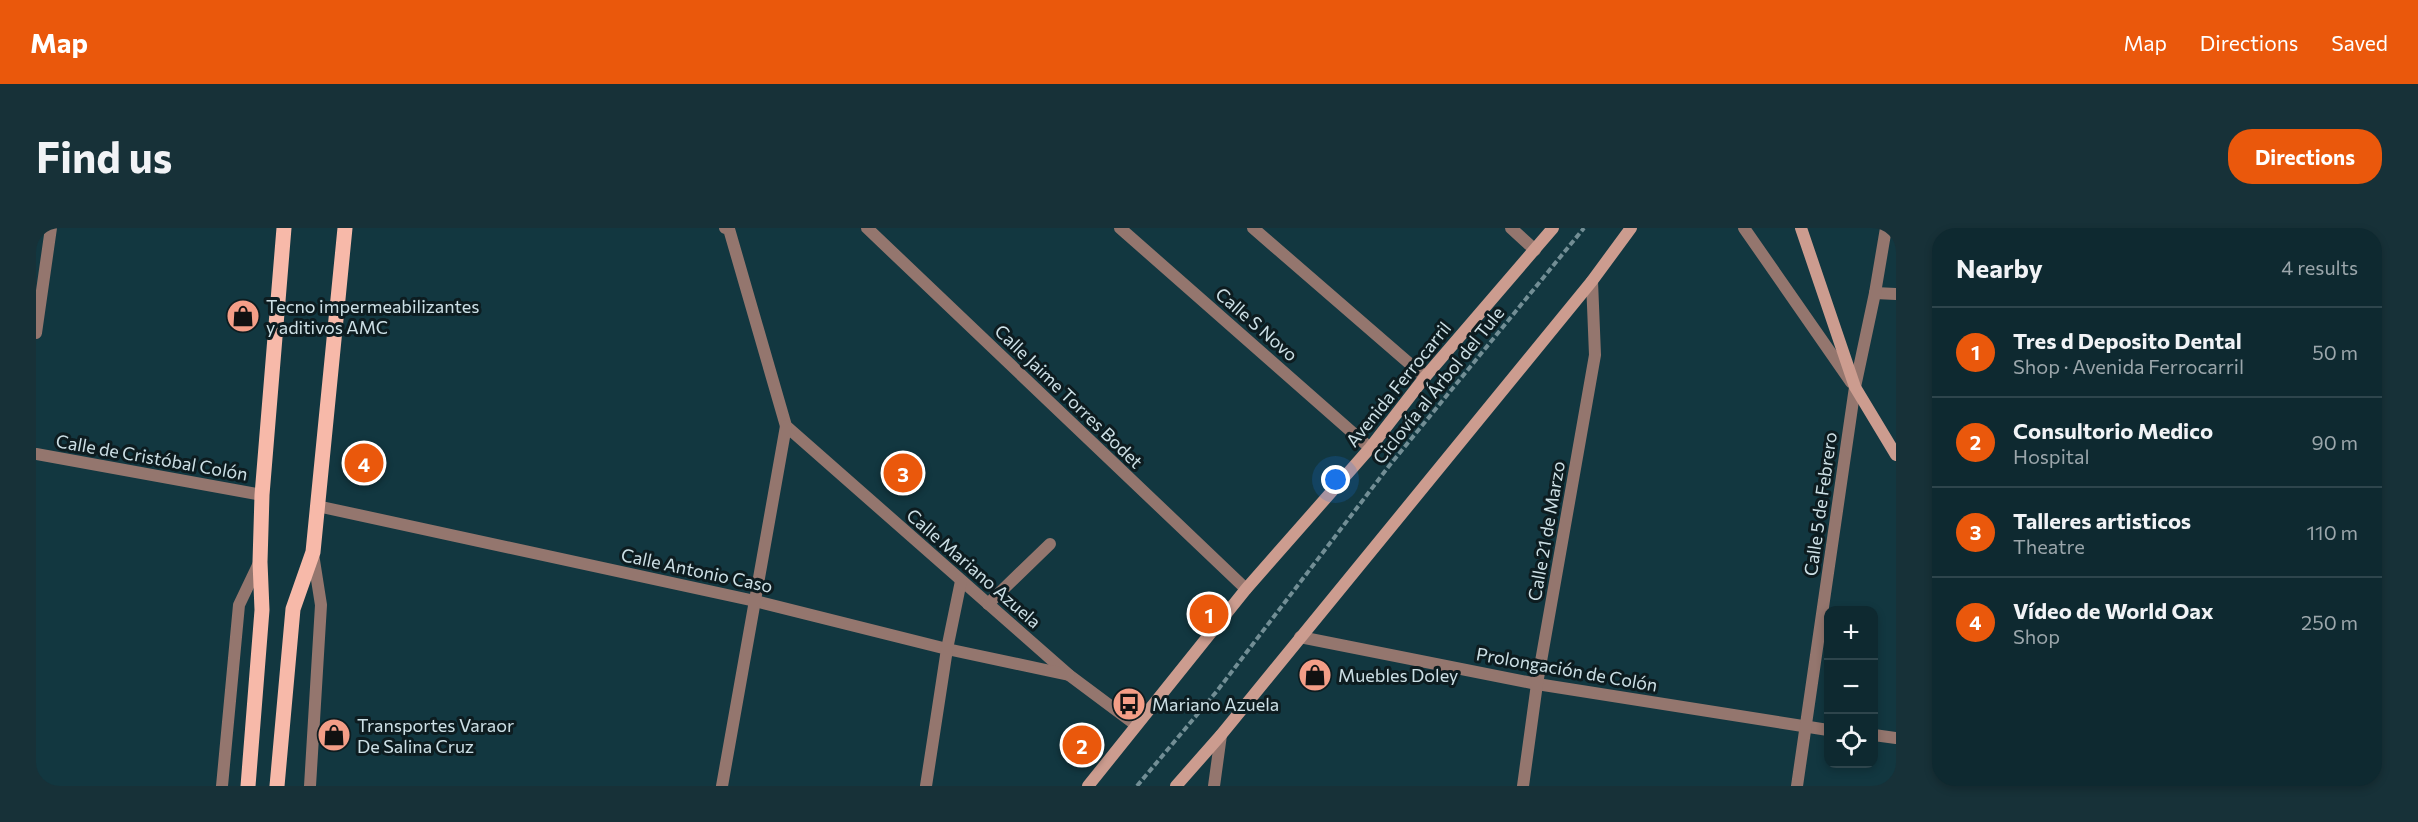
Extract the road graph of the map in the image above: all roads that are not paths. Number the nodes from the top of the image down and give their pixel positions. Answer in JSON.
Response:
{"nodes":[{"id":1,"x":51,"y":228,"type":"edge"},
{"id":2,"x":284,"y":228,"type":"edge"},
{"id":3,"x":345,"y":228,"type":"edge"},
{"id":4,"x":727,"y":228,"type":"edge"},
{"id":5,"x":867,"y":228,"type":"edge"},
{"id":6,"x":1120,"y":228,"type":"edge"},
{"id":7,"x":1253,"y":228,"type":"edge"},
{"id":8,"x":1511,"y":228,"type":"edge"},
{"id":9,"x":1553,"y":228,"type":"edge"},
{"id":10,"x":1632,"y":228,"type":"edge"},
{"id":11,"x":1744,"y":228,"type":"edge"},
{"id":12,"x":1801,"y":228,"type":"edge"},
{"id":13,"x":1886,"y":228,"type":"edge"},
{"id":14,"x":1535,"y":250,"type":"junction"},
{"id":15,"x":1592,"y":281,"type":"junction"},
{"id":16,"x":1875,"y":293,"type":"junction"},
{"id":17,"x":1896,"y":294,"type":"edge"},
{"id":18,"x":36,"y":333,"type":"edge"},
{"id":19,"x":1425,"y":377,"type":"junction"},
{"id":20,"x":1855,"y":387,"type":"junction"},
{"id":21,"x":786,"y":426,"type":"junction"},
{"id":22,"x":1370,"y":448,"type":"junction"},
{"id":23,"x":36,"y":454,"type":"edge"},
{"id":24,"x":1896,"y":455,"type":"edge"},
{"id":25,"x":261,"y":495,"type":"junction"},
{"id":26,"x":317,"y":506,"type":"junction"},
{"id":27,"x":1050,"y":544,"type":"dead end"},
{"id":28,"x":313,"y":552,"type":"junction"},
{"id":29,"x":260,"y":562,"type":"junction"},
{"id":30,"x":961,"y":581,"type":"junction"},
{"id":31,"x":1246,"y":589,"type":"junction"},
{"id":32,"x":755,"y":601,"type":"junction"},
{"id":33,"x":988,"y":604,"type":"junction"},
{"id":34,"x":1300,"y":638,"type":"junction"},
{"id":35,"x":948,"y":649,"type":"junction"},
{"id":36,"x":1069,"y":675,"type":"junction"},
{"id":37,"x":1537,"y":684,"type":"junction"},
{"id":38,"x":1136,"y":725,"type":"junction"},
{"id":39,"x":1806,"y":727,"type":"junction"},
{"id":40,"x":1824,"y":729,"type":"edge"},
{"id":41,"x":1221,"y":735,"type":"junction"},
{"id":42,"x":1878,"y":736,"type":"edge"},
{"id":43,"x":1896,"y":738,"type":"edge"},
{"id":44,"x":222,"y":786,"type":"edge"},
{"id":45,"x":248,"y":786,"type":"edge"},
{"id":46,"x":277,"y":786,"type":"edge"},
{"id":47,"x":310,"y":786,"type":"edge"},
{"id":48,"x":722,"y":786,"type":"edge"},
{"id":49,"x":926,"y":786,"type":"edge"},
{"id":50,"x":1088,"y":786,"type":"edge"},
{"id":51,"x":1176,"y":786,"type":"edge"},
{"id":52,"x":1214,"y":786,"type":"edge"},
{"id":53,"x":1523,"y":786,"type":"edge"},
{"id":54,"x":1797,"y":786,"type":"edge"}],
"edges":[{"from":1,"to":18,"type":"street"},
{"from":2,"to":25,"type":"main road"},
{"from":3,"to":26,"type":"main road"},
{"from":4,"to":21,"type":"street"},
{"from":5,"to":31,"type":"street","name":"Calle Jaime Torres Bodet"},
{"from":6,"to":22,"type":"street","name":"Calle S Novo"},
{"from":7,"to":19,"type":"street"},
{"from":8,"to":14,"type":"street"},
{"from":9,"to":14,"type":"main road","name":"Avenida Ferrocarril"},
{"from":10,"to":15,"type":"main road"},
{"from":11,"to":20,"type":"street"},
{"from":12,"to":20,"type":"main road"},
{"from":13,"to":16,"type":"street","name":"Calle 5 de Febrero"},
{"from":14,"to":19,"type":"main road","name":"Avenida Ferrocarril"},
{"from":15,"to":34,"type":"main road"},
{"from":15,"to":37,"type":"street","name":"Calle 21 de Marzo"},
{"from":16,"to":17,"type":"street"},
{"from":16,"to":20,"type":"street","name":"Calle 5 de Febrero"},
{"from":19,"to":22,"type":"main road","name":"Avenida Ferrocarril"},
{"from":20,"to":24,"type":"main road"},
{"from":20,"to":39,"type":"street","name":"Calle 5 de Febrero"},
{"from":21,"to":30,"type":"street","name":"Calle Mariano Azuela"},
{"from":21,"to":32,"type":"street"},
{"from":22,"to":31,"type":"main road","name":"Avenida Ferrocarril"},
{"from":23,"to":25,"type":"street","name":"Calle de Cristóbal Colón"},
{"from":25,"to":29,"type":"main road"},
{"from":26,"to":28,"type":"main road"},
{"from":26,"to":32,"type":"street","name":"Calle Antonio Caso"},
{"from":27,"to":33,"type":"street"},
{"from":28,"to":46,"type":"main road"},
{"from":28,"to":47,"type":"street"},
{"from":29,"to":44,"type":"street"},
{"from":29,"to":45,"type":"main road"},
{"from":30,"to":33,"type":"street","name":"Calle Mariano Azuela"},
{"from":30,"to":35,"type":"street"},
{"from":31,"to":38,"type":"main road","name":"Avenida Ferrocarril"},
{"from":32,"to":35,"type":"street","name":"Calle Antonio Caso"},
{"from":32,"to":48,"type":"street"},
{"from":33,"to":36,"type":"street","name":"Calle Mariano Azuela"},
{"from":34,"to":37,"type":"street","name":"Prolongación de Colón"},
{"from":34,"to":41,"type":"main road"},
{"from":35,"to":36,"type":"street","name":"Calle Antonio Caso"},
{"from":35,"to":49,"type":"street"},
{"from":36,"to":38,"type":"street","name":"Calle Mariano Azuela"},
{"from":37,"to":39,"type":"street","name":"Prolongación de Colón"},
{"from":37,"to":53,"type":"street","name":"Calle 21 de Marzo"},
{"from":38,"to":50,"type":"main road","name":"Avenida Ferrocarril"},
{"from":39,"to":40,"type":"street","name":"Prolongación de Colón"},
{"from":39,"to":54,"type":"street","name":"Calle 5 de Febrero"},
{"from":41,"to":51,"type":"main road"},
{"from":41,"to":52,"type":"street"},
{"from":42,"to":43,"type":"street"}]}
